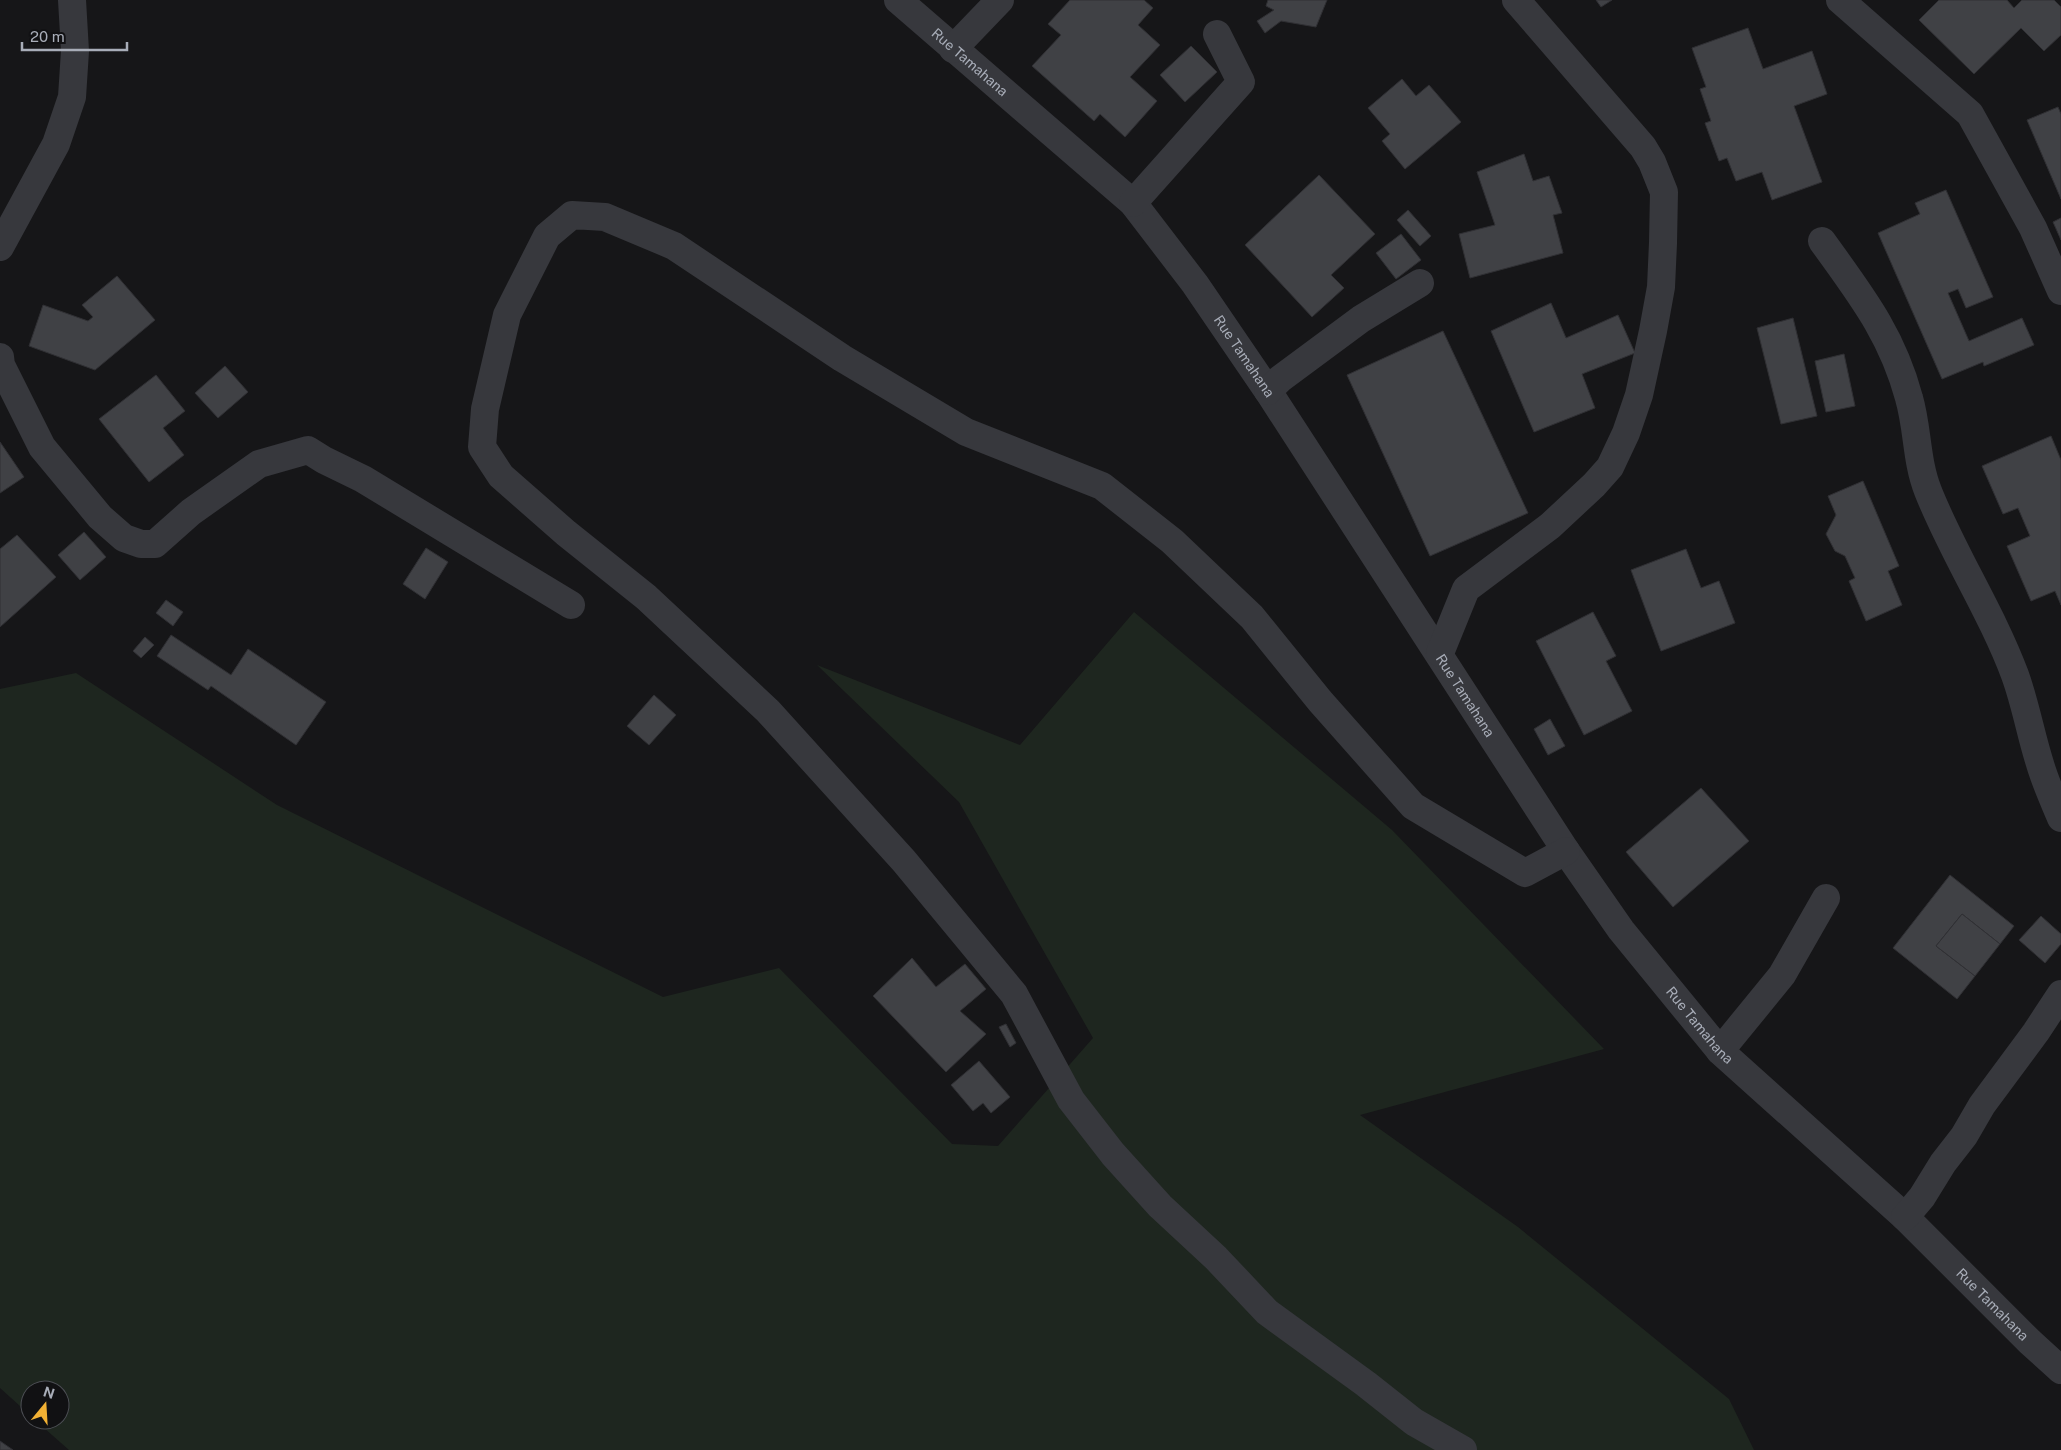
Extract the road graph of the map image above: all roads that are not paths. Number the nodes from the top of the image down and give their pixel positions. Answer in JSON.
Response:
{"nodes":[{"id":1,"x":72,"y":0,"type":"edge"},
{"id":2,"x":898,"y":0,"type":"edge"},
{"id":3,"x":1000,"y":0,"type":"edge"},
{"id":4,"x":1516,"y":0,"type":"edge"},
{"id":5,"x":1840,"y":0,"type":"edge"},
{"id":6,"x":1217,"y":34,"type":"dead end"},
{"id":7,"x":954,"y":49,"type":"junction"},
{"id":8,"x":1132,"y":203,"type":"junction"},
{"id":9,"x":1822,"y":241,"type":"dead end"},
{"id":10,"x":0,"y":247,"type":"edge"},
{"id":11,"x":1420,"y":283,"type":"dead end"},
{"id":12,"x":2061,"y":291,"type":"edge"},
{"id":13,"x":0,"y":358,"type":"edge"},
{"id":14,"x":1268,"y":390,"type":"junction"},
{"id":15,"x":571,"y":605,"type":"dead end"},
{"id":16,"x":1440,"y":654,"type":"junction"},
{"id":17,"x":2061,"y":818,"type":"edge"},
{"id":18,"x":1566,"y":851,"type":"junction"},
{"id":19,"x":1826,"y":898,"type":"dead end"},
{"id":20,"x":2061,"y":994,"type":"edge"},
{"id":21,"x":1720,"y":1051,"type":"junction"},
{"id":22,"x":1905,"y":1217,"type":"junction"},
{"id":23,"x":2061,"y":1370,"type":"edge"},
{"id":24,"x":1463,"y":1450,"type":"edge"}],
"edges":[{"from":1,"to":10,"type":"street"},
{"from":2,"to":7,"type":"street","name":"Rue Tamahana"},
{"from":3,"to":7,"type":"street"},
{"from":4,"to":16,"type":"street"},
{"from":5,"to":12,"type":"street"},
{"from":6,"to":8,"type":"street"},
{"from":7,"to":8,"type":"street","name":"Rue Tamahana"},
{"from":8,"to":14,"type":"street","name":"Rue Tamahana"},
{"from":9,"to":17,"type":"street"},
{"from":11,"to":14,"type":"street"},
{"from":13,"to":15,"type":"street"},
{"from":14,"to":16,"type":"street","name":"Rue Tamahana"},
{"from":16,"to":18,"type":"street","name":"Rue Tamahana"},
{"from":18,"to":21,"type":"street","name":"Rue Tamahana"},
{"from":18,"to":24,"type":"street"},
{"from":19,"to":21,"type":"street"},
{"from":20,"to":22,"type":"street"},
{"from":21,"to":22,"type":"street","name":"Rue Tamahana"},
{"from":22,"to":23,"type":"street","name":"Rue Tamahana"}]}
